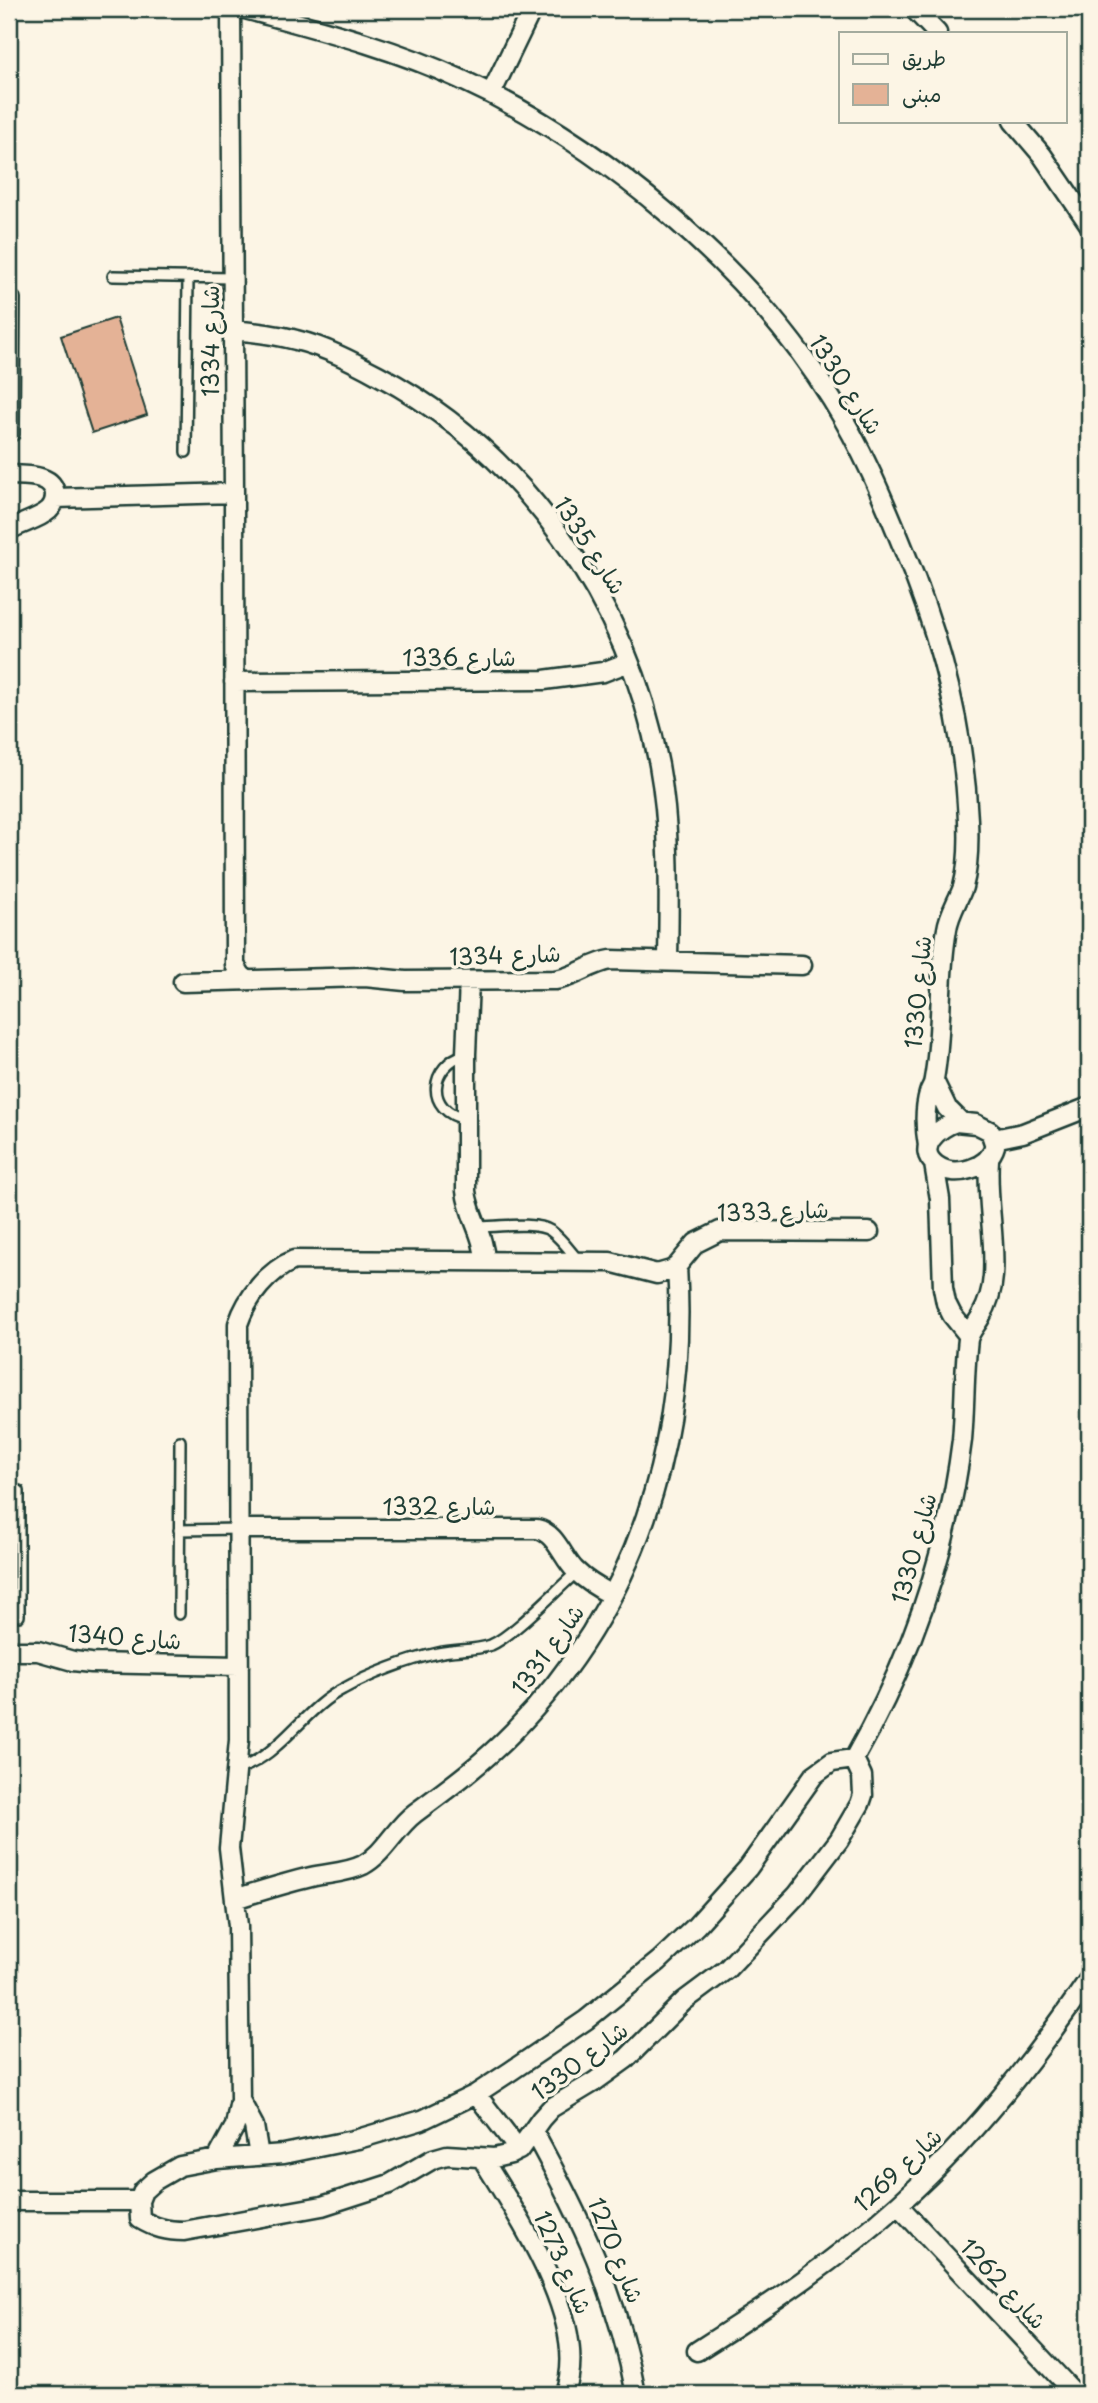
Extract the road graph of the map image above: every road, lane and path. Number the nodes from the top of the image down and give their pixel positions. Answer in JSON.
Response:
{"nodes":[{"id":1,"x":231,"y":9,"type":"edge"},
{"id":2,"x":245,"y":9,"type":"edge"},
{"id":3,"x":532,"y":9,"type":"edge"},
{"id":4,"x":914,"y":9,"type":"edge"},
{"id":5,"x":936,"y":32,"type":"edge"},
{"id":6,"x":491,"y":94,"type":"junction"},
{"id":7,"x":1014,"y":122,"type":"edge"},
{"id":8,"x":1089,"y":224,"type":"edge"},
{"id":9,"x":113,"y":276,"type":"dead end"},
{"id":10,"x":188,"y":277,"type":"junction"},
{"id":11,"x":233,"y":278,"type":"junction"},
{"id":12,"x":15,"y":298,"type":"dead end"},
{"id":13,"x":233,"y":330,"type":"junction"},
{"id":14,"x":11,"y":365,"type":"edge"},
{"id":15,"x":14,"y":435,"type":"dead end"},
{"id":16,"x":186,"y":452,"type":"dead end"},
{"id":17,"x":9,"y":475,"type":"edge"},
{"id":18,"x":234,"y":493,"type":"junction"},
{"id":19,"x":55,"y":498,"type":"junction"},
{"id":20,"x":9,"y":530,"type":"edge"},
{"id":21,"x":629,"y":662,"type":"junction"},
{"id":22,"x":234,"y":682,"type":"junction"},
{"id":23,"x":668,"y":960,"type":"junction"},
{"id":24,"x":802,"y":965,"type":"dead end"},
{"id":25,"x":247,"y":980,"type":"junction"},
{"id":26,"x":469,"y":981,"type":"junction"},
{"id":27,"x":183,"y":982,"type":"dead end"},
{"id":28,"x":466,"y":1054,"type":"junction"},
{"id":29,"x":934,"y":1081,"type":"junction"},
{"id":30,"x":1089,"y":1107,"type":"edge"},
{"id":31,"x":466,"y":1119,"type":"junction"},
{"id":32,"x":961,"y":1122,"type":"junction"},
{"id":33,"x":994,"y":1139,"type":"junction"},
{"id":34,"x":928,"y":1146,"type":"junction"},
{"id":35,"x":989,"y":1160,"type":"junction"},
{"id":36,"x":934,"y":1164,"type":"junction"},
{"id":37,"x":478,"y":1227,"type":"junction"},
{"id":38,"x":869,"y":1232,"type":"dead end"},
{"id":39,"x":485,"y":1261,"type":"junction"},
{"id":40,"x":579,"y":1262,"type":"junction"},
{"id":41,"x":677,"y":1266,"type":"junction"},
{"id":42,"x":969,"y":1336,"type":"junction"},
{"id":43,"x":180,"y":1441,"type":"dead end"},
{"id":44,"x":19,"y":1491,"type":"dead end"},
{"id":45,"x":239,"y":1529,"type":"junction"},
{"id":46,"x":179,"y":1530,"type":"junction"},
{"id":47,"x":14,"y":1557,"type":"edge"},
{"id":48,"x":577,"y":1572,"type":"junction"},
{"id":49,"x":612,"y":1595,"type":"junction"},
{"id":50,"x":179,"y":1614,"type":"dead end"},
{"id":51,"x":19,"y":1616,"type":"dead end"},
{"id":52,"x":9,"y":1651,"type":"edge"},
{"id":53,"x":239,"y":1666,"type":"junction"},
{"id":54,"x":854,"y":1759,"type":"junction"},
{"id":55,"x":237,"y":1769,"type":"junction"},
{"id":56,"x":235,"y":1899,"type":"junction"},
{"id":57,"x":1089,"y":1979,"type":"edge"},
{"id":58,"x":476,"y":2094,"type":"junction"},
{"id":59,"x":240,"y":2100,"type":"junction"},
{"id":60,"x":533,"y":2131,"type":"junction"},
{"id":61,"x":519,"y":2150,"type":"junction"},
{"id":62,"x":259,"y":2156,"type":"junction"},
{"id":63,"x":482,"y":2158,"type":"junction"},
{"id":64,"x":216,"y":2159,"type":"junction"},
{"id":65,"x":9,"y":2201,"type":"edge"},
{"id":66,"x":139,"y":2201,"type":"junction"},
{"id":67,"x":898,"y":2205,"type":"junction"},
{"id":68,"x":697,"y":2351,"type":"dead end"},
{"id":69,"x":564,"y":2394,"type":"edge"},
{"id":70,"x":636,"y":2394,"type":"edge"},
{"id":71,"x":1075,"y":2394,"type":"edge"}],
"edges":[{"from":1,"to":11,"type":"street","name":"شارع 1334"},
{"from":2,"to":6,"type":"street","name":"شارع 1330"},
{"from":3,"to":6,"type":"street"},
{"from":4,"to":5,"type":"street"},
{"from":6,"to":29,"type":"street","name":"شارع 1330"},
{"from":7,"to":8,"type":"street"},
{"from":9,"to":10,"type":"lane"},
{"from":10,"to":11,"type":"lane"},
{"from":10,"to":16,"type":"lane"},
{"from":11,"to":13,"type":"street","name":"شارع 1334"},
{"from":12,"to":14,"type":"lane"},
{"from":13,"to":18,"type":"street","name":"شارع 1334"},
{"from":13,"to":21,"type":"street","name":"شارع 1335"},
{"from":14,"to":15,"type":"lane"},
{"from":17,"to":19,"type":"street"},
{"from":18,"to":19,"type":"street"},
{"from":18,"to":22,"type":"street","name":"شارع 1334"},
{"from":19,"to":20,"type":"street"},
{"from":21,"to":22,"type":"street","name":"شارع 1336"},
{"from":21,"to":23,"type":"street","name":"شارع 1335"},
{"from":22,"to":25,"type":"street","name":"شارع 1334"},
{"from":23,"to":24,"type":"street","name":"شارع 1334"},
{"from":23,"to":26,"type":"street","name":"شارع 1334"},
{"from":25,"to":26,"type":"street","name":"شارع 1334"},
{"from":25,"to":27,"type":"street","name":"شارع 1334"},
{"from":26,"to":28,"type":"street"},
{"from":28,"to":31,"type":"street"},
{"from":28,"to":31,"type":"lane"},
{"from":29,"to":32,"type":"street","name":"شارع 1330"},
{"from":29,"to":34,"type":"street","name":"شارع 1330"},
{"from":30,"to":33,"type":"street"},
{"from":31,"to":37,"type":"street"},
{"from":32,"to":33,"type":"street"},
{"from":32,"to":34,"type":"street"},
{"from":33,"to":35,"type":"street"},
{"from":34,"to":36,"type":"street"},
{"from":35,"to":36,"type":"street"},
{"from":35,"to":42,"type":"street","name":"شارع 1330"},
{"from":36,"to":42,"type":"street"},
{"from":37,"to":39,"type":"street"},
{"from":37,"to":40,"type":"lane"},
{"from":38,"to":41,"type":"street","name":"شارع 1333"},
{"from":39,"to":40,"type":"street"},
{"from":39,"to":45,"type":"street"},
{"from":40,"to":41,"type":"street"},
{"from":41,"to":49,"type":"street","name":"شارع 1331"},
{"from":42,"to":54,"type":"street","name":"شارع 1330"},
{"from":43,"to":46,"type":"lane"},
{"from":44,"to":47,"type":"lane"},
{"from":45,"to":46,"type":"lane"},
{"from":45,"to":48,"type":"street","name":"شارع 1332"},
{"from":45,"to":53,"type":"street"},
{"from":46,"to":50,"type":"lane"},
{"from":47,"to":51,"type":"lane"},
{"from":48,"to":49,"type":"street","name":"شارع 1332"},
{"from":48,"to":55,"type":"lane"},
{"from":49,"to":56,"type":"street","name":"شارع 1331"},
{"from":52,"to":53,"type":"street","name":"شارع 1340"},
{"from":53,"to":55,"type":"street"},
{"from":54,"to":58,"type":"street","name":"شارع 1330"},
{"from":54,"to":60,"type":"street","name":"شارع 1330"},
{"from":55,"to":56,"type":"street"},
{"from":56,"to":59,"type":"street"},
{"from":57,"to":67,"type":"street","name":"شارع 1269"},
{"from":58,"to":61,"type":"street"},
{"from":58,"to":62,"type":"street","name":"شارع 1330"},
{"from":59,"to":62,"type":"street"},
{"from":59,"to":64,"type":"street"},
{"from":60,"to":61,"type":"street","name":"شارع 1330"},
{"from":60,"to":70,"type":"street","name":"شارع 1270"},
{"from":61,"to":63,"type":"street"},
{"from":62,"to":64,"type":"street","name":"شارع 1330"},
{"from":63,"to":66,"type":"street"},
{"from":63,"to":69,"type":"street","name":"شارع 1273"},
{"from":64,"to":66,"type":"street","name":"شارع 1330"},
{"from":65,"to":66,"type":"street"},
{"from":67,"to":68,"type":"street","name":"شارع 1269"},
{"from":67,"to":71,"type":"street","name":"شارع 1262"}]}
